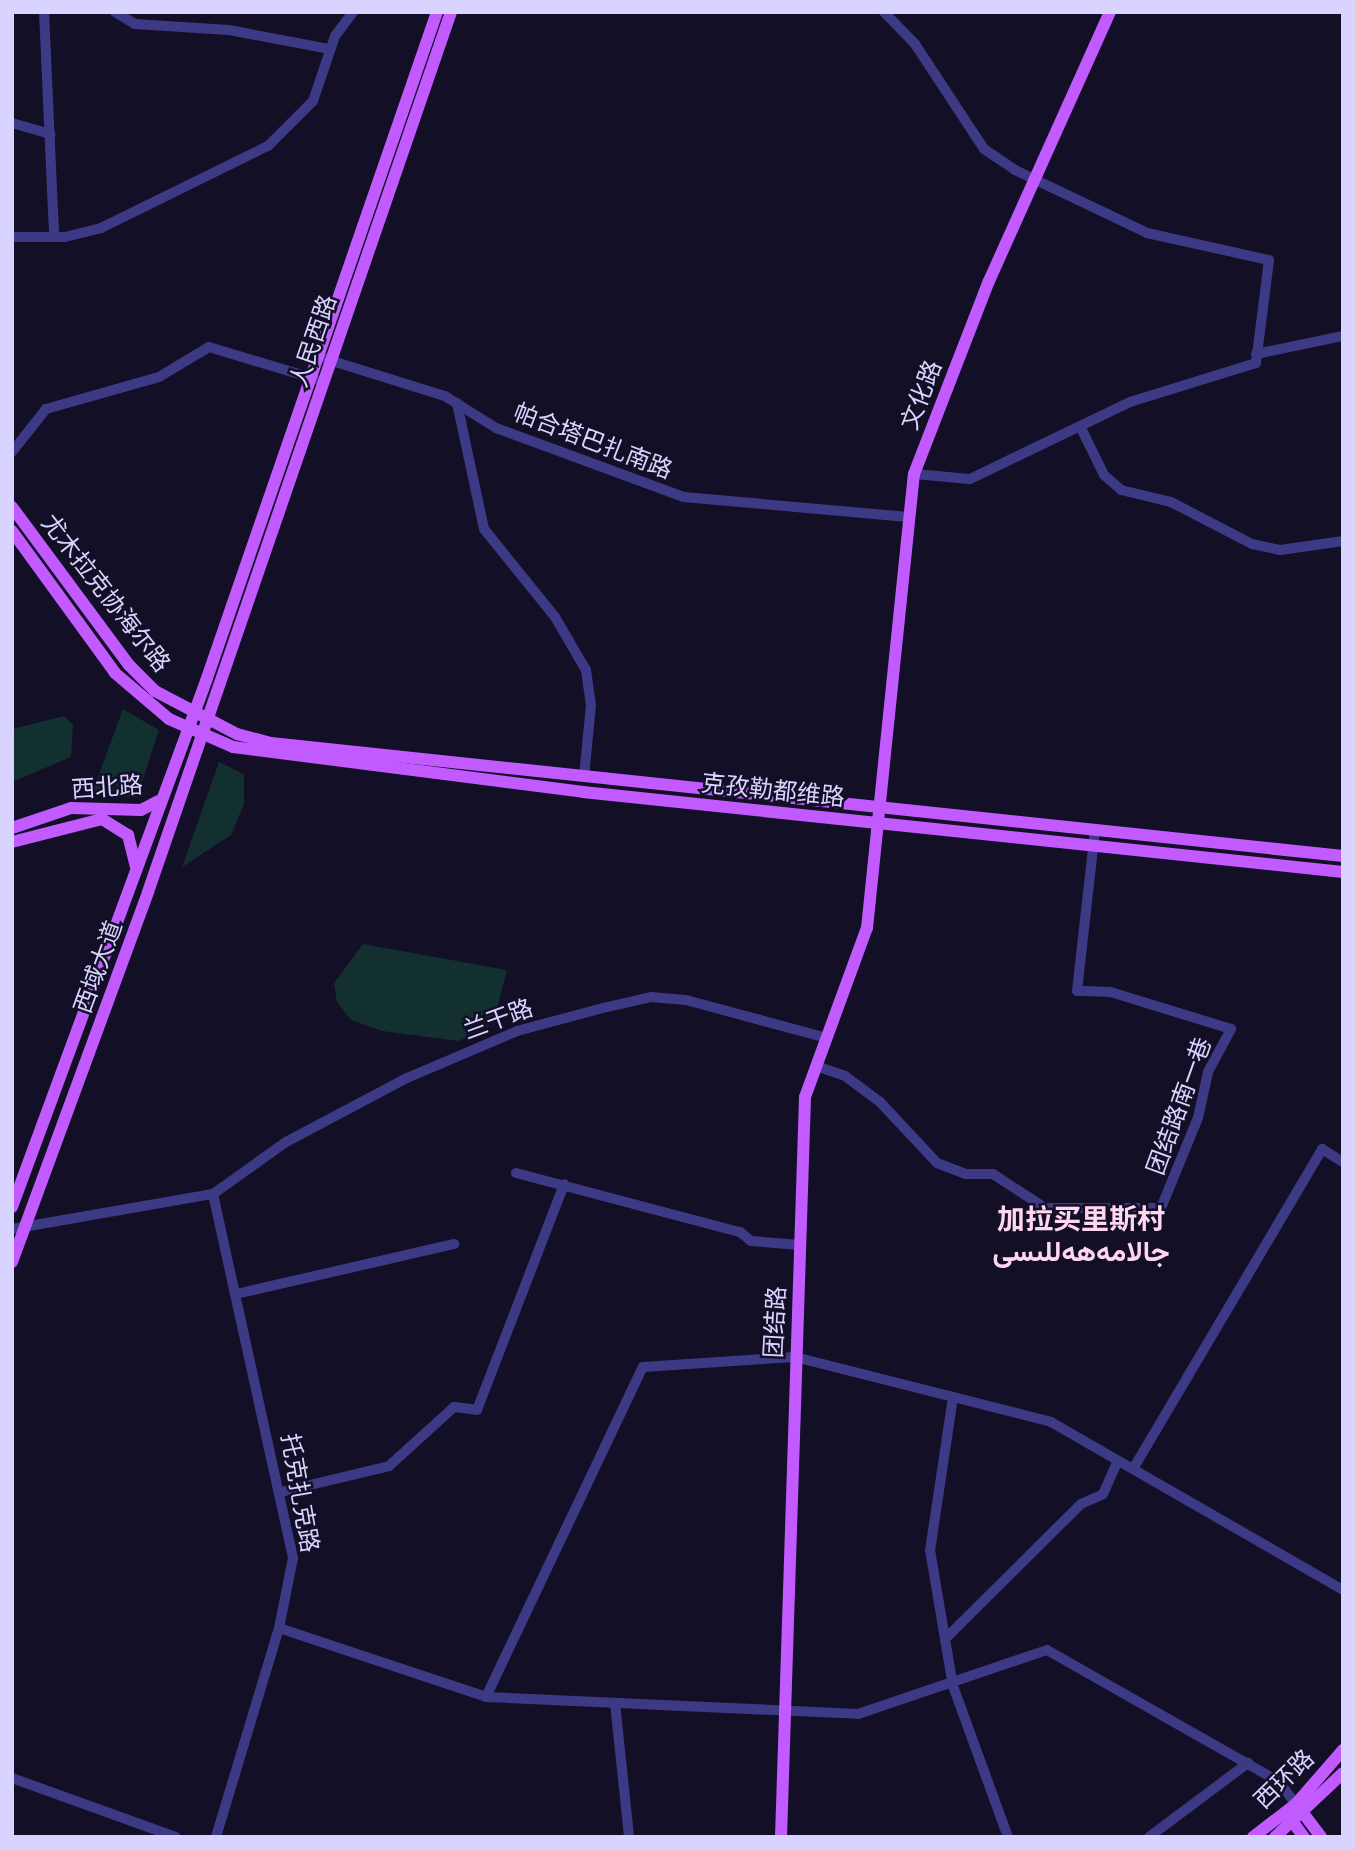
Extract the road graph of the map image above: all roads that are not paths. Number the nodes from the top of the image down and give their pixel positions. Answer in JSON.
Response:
{"nodes":[{"id":1,"x":44,"y":12,"type":"edge"},
{"id":2,"x":115,"y":12,"type":"edge"},
{"id":3,"x":353,"y":12,"type":"edge"},
{"id":4,"x":437,"y":12,"type":"edge"},
{"id":5,"x":451,"y":12,"type":"edge"},
{"id":6,"x":884,"y":12,"type":"edge"},
{"id":7,"x":1110,"y":12,"type":"edge"},
{"id":8,"x":330,"y":48,"type":"junction"},
{"id":9,"x":12,"y":123,"type":"edge"},
{"id":10,"x":50,"y":134,"type":"junction"},
{"id":11,"x":1035,"y":180,"type":"junction"},
{"id":12,"x":54,"y":233,"type":"junction"},
{"id":13,"x":12,"y":237,"type":"edge"},
{"id":14,"x":1343,"y":336,"type":"edge"},
{"id":15,"x":1256,"y":354,"type":"junction"},
{"id":16,"x":323,"y":358,"type":"junction"},
{"id":17,"x":315,"y":379,"type":"junction"},
{"id":18,"x":457,"y":403,"type":"junction"},
{"id":19,"x":1080,"y":426,"type":"junction"},
{"id":20,"x":12,"y":453,"type":"edge"},
{"id":21,"x":914,"y":474,"type":"junction"},
{"id":22,"x":12,"y":507,"type":"edge"},
{"id":23,"x":910,"y":517,"type":"junction"},
{"id":24,"x":12,"y":531,"type":"edge"},
{"id":25,"x":1343,"y":541,"type":"edge"},
{"id":26,"x":206,"y":681,"type":"joint"},
{"id":27,"x":220,"y":685,"type":"joint"},
{"id":28,"x":194,"y":713,"type":"junction"},
{"id":29,"x":208,"y":720,"type":"junction"},
{"id":30,"x":188,"y":729,"type":"junction"},
{"id":31,"x":203,"y":735,"type":"junction"},
{"id":32,"x":584,"y":777,"type":"junction"},
{"id":33,"x":162,"y":798,"type":"junction"},
{"id":34,"x":882,"y":806,"type":"junction"},
{"id":35,"x":880,"y":822,"type":"junction"},
{"id":36,"x":12,"y":828,"type":"edge"},
{"id":37,"x":1095,"y":837,"type":"junction"},
{"id":38,"x":12,"y":842,"type":"edge"},
{"id":39,"x":1343,"y":856,"type":"edge"},
{"id":40,"x":136,"y":867,"type":"junction"},
{"id":41,"x":1343,"y":872,"type":"edge"},
{"id":42,"x":827,"y":1038,"type":"junction"},
{"id":43,"x":816,"y":1066,"type":"junction"},
{"id":44,"x":1343,"y":1161,"type":"edge"},
{"id":45,"x":516,"y":1173,"type":"dead end"},
{"id":46,"x":564,"y":1184,"type":"junction"},
{"id":47,"x":213,"y":1194,"type":"junction"},
{"id":48,"x":12,"y":1207,"type":"edge"},
{"id":49,"x":19,"y":1228,"type":"edge"},
{"id":50,"x":454,"y":1244,"type":"dead end"},
{"id":51,"x":800,"y":1245,"type":"junction"},
{"id":52,"x":12,"y":1262,"type":"edge"},
{"id":53,"x":236,"y":1294,"type":"junction"},
{"id":54,"x":795,"y":1357,"type":"junction"},
{"id":55,"x":953,"y":1397,"type":"junction"},
{"id":56,"x":1118,"y":1461,"type":"junction"},
{"id":57,"x":1133,"y":1469,"type":"junction"},
{"id":58,"x":281,"y":1492,"type":"junction"},
{"id":59,"x":1343,"y":1590,"type":"edge"},
{"id":60,"x":279,"y":1628,"type":"junction"},
{"id":61,"x":945,"y":1639,"type":"junction"},
{"id":62,"x":953,"y":1686,"type":"junction"},
{"id":63,"x":486,"y":1697,"type":"junction"},
{"id":64,"x":615,"y":1703,"type":"junction"},
{"id":65,"x":784,"y":1712,"type":"junction"},
{"id":66,"x":1343,"y":1750,"type":"edge"},
{"id":67,"x":1248,"y":1763,"type":"junction"},
{"id":68,"x":1343,"y":1773,"type":"edge"},
{"id":69,"x":12,"y":1778,"type":"edge"},
{"id":70,"x":1291,"y":1808,"type":"junction"},
{"id":71,"x":1299,"y":1819,"type":"junction"},
{"id":72,"x":176,"y":1837,"type":"edge"},
{"id":73,"x":216,"y":1837,"type":"edge"},
{"id":74,"x":629,"y":1837,"type":"edge"},
{"id":75,"x":781,"y":1837,"type":"edge"},
{"id":76,"x":1008,"y":1837,"type":"edge"},
{"id":77,"x":1149,"y":1837,"type":"edge"},
{"id":78,"x":1253,"y":1837,"type":"edge"},
{"id":79,"x":1275,"y":1837,"type":"edge"},
{"id":80,"x":1304,"y":1837,"type":"edge"},
{"id":81,"x":1321,"y":1837,"type":"edge"}],
"edges":[{"from":1,"to":10,"type":"street"},
{"from":2,"to":8,"type":"street"},
{"from":3,"to":8,"type":"street"},
{"from":4,"to":16,"type":"main road","name":"人民西路"},
{"from":5,"to":16,"type":"main road","name":"人民西路"},
{"from":6,"to":11,"type":"street"},
{"from":7,"to":11,"type":"main road","name":"文化路"},
{"from":8,"to":12,"type":"street"},
{"from":9,"to":10,"type":"street"},
{"from":10,"to":12,"type":"street"},
{"from":11,"to":15,"type":"street"},
{"from":11,"to":21,"type":"main road","name":"文化路"},
{"from":12,"to":13,"type":"street"},
{"from":14,"to":15,"type":"street"},
{"from":15,"to":19,"type":"street"},
{"from":16,"to":17,"type":"main road","name":"人民西路"},
{"from":16,"to":18,"type":"street","name":"帕合塔巴扎南路"},
{"from":17,"to":20,"type":"street"},
{"from":17,"to":26,"type":"main road","name":"人民西路"},
{"from":17,"to":27,"type":"main road","name":"人民西路"},
{"from":18,"to":23,"type":"street","name":"帕合塔巴扎南路"},
{"from":18,"to":32,"type":"street"},
{"from":19,"to":21,"type":"street"},
{"from":19,"to":25,"type":"street"},
{"from":21,"to":23,"type":"main road","name":"文化路"},
{"from":22,"to":28,"type":"main road","name":"尤木拉克协海尔路"},
{"from":23,"to":34,"type":"main road","name":"文化路"},
{"from":24,"to":30,"type":"main road","name":"尤木拉克协海尔路"},
{"from":26,"to":28,"type":"main road","name":"西域大道"},
{"from":27,"to":29,"type":"main road","name":"西域大道"},
{"from":28,"to":29,"type":"main road","name":"尤木拉克协海尔路"},
{"from":28,"to":30,"type":"main road","name":"西域大道"},
{"from":29,"to":31,"type":"main road","name":"西域大道"},
{"from":29,"to":32,"type":"main road","name":"克孜勒都维路"},
{"from":30,"to":31,"type":"main road","name":"尤木拉克协海尔路"},
{"from":30,"to":33,"type":"main road","name":"西域大道"},
{"from":31,"to":35,"type":"main road","name":"克孜勒都维路"},
{"from":31,"to":49,"type":"main road","name":"西域大道"},
{"from":32,"to":34,"type":"main road","name":"克孜勒都维路"},
{"from":33,"to":36,"type":"main road","name":"西北路"},
{"from":33,"to":40,"type":"main road","name":"西域大道"},
{"from":34,"to":35,"type":"main road","name":"文化路"},
{"from":34,"to":37,"type":"main road","name":"克孜勒都维路"},
{"from":35,"to":37,"type":"main road","name":"克孜勒都维路"},
{"from":35,"to":42,"type":"main road","name":"团结路"},
{"from":37,"to":39,"type":"main road","name":"克孜勒都维路"},
{"from":37,"to":41,"type":"main road","name":"克孜勒都维路"},
{"from":37,"to":43,"type":"street","name":"团结路南一巷"},
{"from":38,"to":40,"type":"main road","name":"西北路"},
{"from":40,"to":48,"type":"main road","name":"西域大道"},
{"from":42,"to":43,"type":"main road","name":"团结路"},
{"from":42,"to":47,"type":"street","name":"兰干路"},
{"from":43,"to":51,"type":"main road","name":"团结路"},
{"from":44,"to":57,"type":"street"},
{"from":45,"to":46,"type":"street"},
{"from":46,"to":51,"type":"street"},
{"from":46,"to":58,"type":"street"},
{"from":47,"to":49,"type":"street"},
{"from":47,"to":53,"type":"street","name":"托克扎克路"},
{"from":49,"to":52,"type":"main road","name":"西域大道"},
{"from":50,"to":53,"type":"street"},
{"from":51,"to":54,"type":"main road","name":"团结路"},
{"from":53,"to":58,"type":"street","name":"托克扎克路"},
{"from":54,"to":55,"type":"street"},
{"from":54,"to":63,"type":"street"},
{"from":54,"to":65,"type":"main road","name":"团结路"},
{"from":55,"to":56,"type":"street"},
{"from":55,"to":61,"type":"street"},
{"from":56,"to":57,"type":"street"},
{"from":56,"to":61,"type":"street"},
{"from":57,"to":59,"type":"street"},
{"from":58,"to":60,"type":"street","name":"托克扎克路"},
{"from":60,"to":63,"type":"street"},
{"from":60,"to":73,"type":"street","name":"托克扎克路"},
{"from":61,"to":62,"type":"street"},
{"from":62,"to":65,"type":"street"},
{"from":62,"to":67,"type":"street"},
{"from":62,"to":76,"type":"street"},
{"from":63,"to":64,"type":"street"},
{"from":64,"to":65,"type":"street"},
{"from":64,"to":74,"type":"street"},
{"from":65,"to":75,"type":"main road","name":"团结路"},
{"from":66,"to":70,"type":"main road","name":"西环路"},
{"from":67,"to":70,"type":"street"},
{"from":67,"to":77,"type":"street"},
{"from":68,"to":71,"type":"main road","name":"西环路"},
{"from":69,"to":72,"type":"street"},
{"from":70,"to":71,"type":"main road"},
{"from":70,"to":78,"type":"main road","name":"西环路"},
{"from":71,"to":79,"type":"main road","name":"西环路"},
{"from":71,"to":80,"type":"main road"},
{"from":71,"to":81,"type":"main road"}]}
